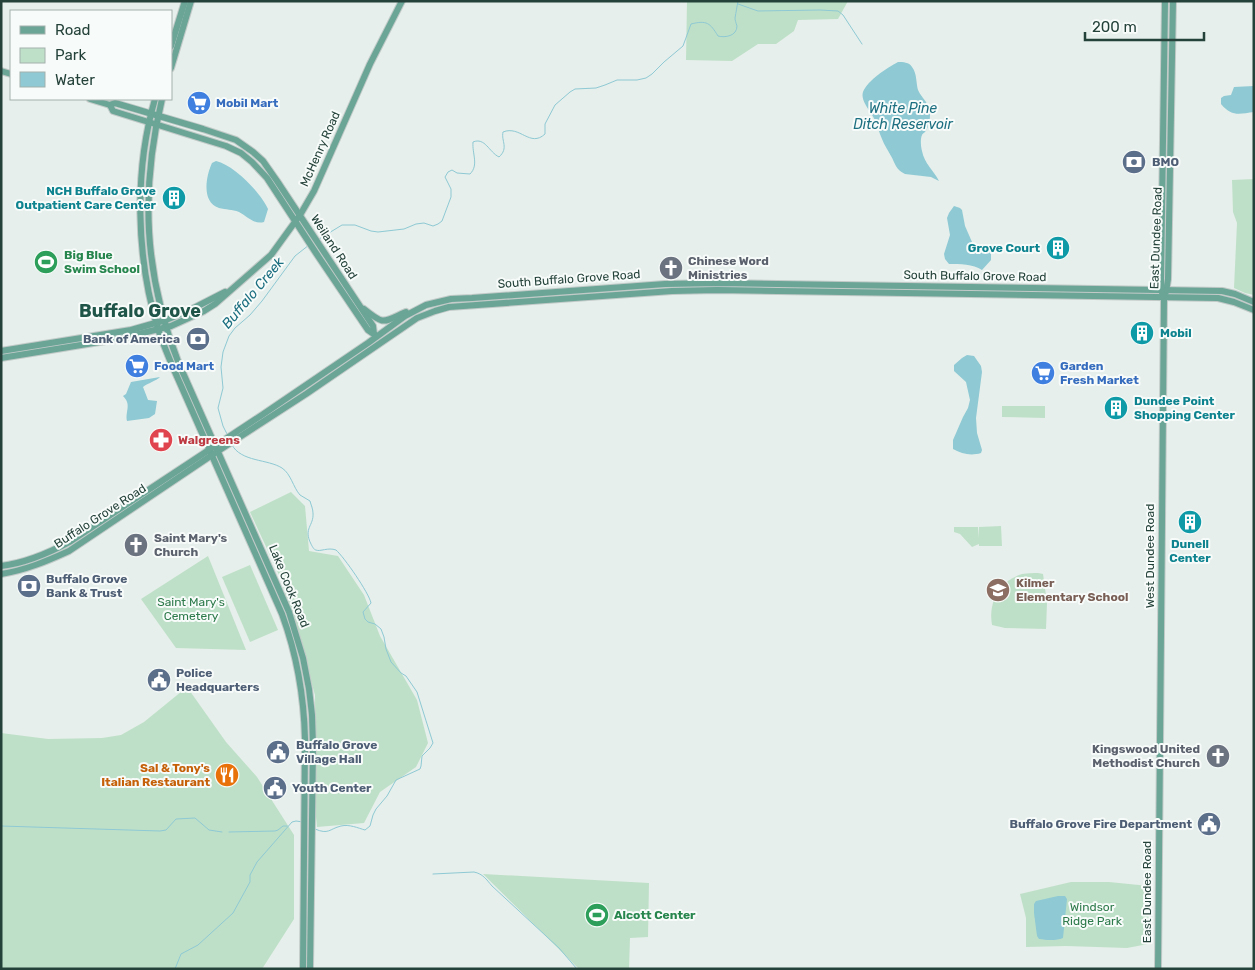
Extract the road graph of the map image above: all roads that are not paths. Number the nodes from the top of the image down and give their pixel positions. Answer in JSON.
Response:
{"nodes":[{"id":1,"x":185,"y":1,"type":"edge"},
{"id":2,"x":191,"y":1,"type":"edge"},
{"id":3,"x":402,"y":1,"type":"edge"},
{"id":4,"x":1165,"y":1,"type":"edge"},
{"id":5,"x":1173,"y":1,"type":"edge"},
{"id":6,"x":172,"y":43,"type":"edge"},
{"id":7,"x":172,"y":65,"type":"edge"},
{"id":8,"x":93,"y":100,"type":"edge"},
{"id":9,"x":155,"y":100,"type":"edge"},
{"id":10,"x":162,"y":100,"type":"edge"},
{"id":11,"x":110,"y":105,"type":"junction"},
{"id":12,"x":151,"y":113,"type":"junction"},
{"id":13,"x":158,"y":115,"type":"junction"},
{"id":14,"x":149,"y":122,"type":"junction"},
{"id":15,"x":157,"y":124,"type":"junction"},
{"id":16,"x":300,"y":215,"type":"junction"},
{"id":17,"x":295,"y":222,"type":"junction"},
{"id":18,"x":1164,"y":290,"type":"junction"},
{"id":19,"x":351,"y":294,"type":"junction"},
{"id":20,"x":1164,"y":298,"type":"junction"},
{"id":21,"x":1254,"y":302,"type":"edge"},
{"id":22,"x":426,"y":306,"type":"junction"},
{"id":23,"x":1254,"y":310,"type":"edge"},
{"id":24,"x":362,"y":320,"type":"junction"},
{"id":25,"x":161,"y":325,"type":"junction"},
{"id":26,"x":375,"y":336,"type":"junction"},
{"id":27,"x":380,"y":344,"type":"junction"},
{"id":28,"x":363,"y":347,"type":"junction"},
{"id":29,"x":1,"y":351,"type":"edge"},
{"id":30,"x":1,"y":358,"type":"edge"},
{"id":31,"x":237,"y":436,"type":"junction"},
{"id":32,"x":214,"y":450,"type":"junction"},
{"id":33,"x":202,"y":458,"type":"joint"},
{"id":34,"x":248,"y":527,"type":"junction"},
{"id":35,"x":32,"y":563,"type":"junction"},
{"id":36,"x":1,"y":566,"type":"edge"},
{"id":37,"x":1,"y":574,"type":"edge"},
{"id":38,"x":1159,"y":814,"type":"joint"},
{"id":39,"x":303,"y":969,"type":"edge"},
{"id":40,"x":310,"y":969,"type":"edge"},
{"id":41,"x":1158,"y":969,"type":"edge"}],
"edges":[{"from":1,"to":6,"type":"main road"},
{"from":2,"to":7,"type":"main road"},
{"from":3,"to":16,"type":"main road","name":"McHenry Road"},
{"from":4,"to":18,"type":"main road","name":"East Dundee Road"},
{"from":5,"to":18,"type":"main road","name":"East Dundee Road"},
{"from":8,"to":11,"type":"main road","name":"Weiland Road"},
{"from":9,"to":12,"type":"main road"},
{"from":10,"to":13,"type":"main road"},
{"from":11,"to":12,"type":"main road","name":"Weiland Road"},
{"from":11,"to":14,"type":"main road","name":"Weiland Road"},
{"from":12,"to":13,"type":"main road","name":"Weiland Road"},
{"from":12,"to":14,"type":"main road"},
{"from":13,"to":15,"type":"main road"},
{"from":13,"to":16,"type":"main road","name":"Weiland Road"},
{"from":14,"to":15,"type":"main road","name":"Weiland Road"},
{"from":14,"to":25,"type":"main road"},
{"from":15,"to":17,"type":"main road","name":"Weiland Road"},
{"from":15,"to":25,"type":"main road"},
{"from":16,"to":17,"type":"main road","name":"McHenry Road"},
{"from":16,"to":19,"type":"main road","name":"Weiland Road"},
{"from":17,"to":24,"type":"main road","name":"Weiland Road"},
{"from":17,"to":25,"type":"main road","name":"McHenry Road"},
{"from":18,"to":20,"type":"main road","name":"East Dundee Road"},
{"from":18,"to":21,"type":"main road","name":"South Buffalo Grove Road"},
{"from":18,"to":22,"type":"main road","name":"South Buffalo Grove Road"},
{"from":19,"to":22,"type":"main road"},
{"from":19,"to":26,"type":"main road","name":"Weiland Road"},
{"from":20,"to":23,"type":"main road","name":"South Buffalo Grove Road"},
{"from":20,"to":27,"type":"main road","name":"South Buffalo Grove Road"},
{"from":20,"to":38,"type":"main road","name":"West Dundee Road"},
{"from":22,"to":26,"type":"main road","name":"South Buffalo Grove Road"},
{"from":24,"to":26,"type":"main road","name":"Weiland Road"},
{"from":24,"to":28,"type":"main road"},
{"from":25,"to":29,"type":"main road","name":"McHenry Road"},
{"from":25,"to":30,"type":"main road","name":"McHenry Road"},
{"from":25,"to":32,"type":"main road","name":"Lake Cook Road"},
{"from":26,"to":27,"type":"main road"},
{"from":26,"to":28,"type":"main road","name":"South Buffalo Grove Road"},
{"from":27,"to":31,"type":"main road","name":"South Buffalo Grove Road"},
{"from":28,"to":31,"type":"main road","name":"South Buffalo Grove Road"},
{"from":31,"to":32,"type":"main road","name":"South Buffalo Grove Road"},
{"from":32,"to":33,"type":"main road","name":"South Buffalo Grove Road"},
{"from":32,"to":34,"type":"main road","name":"Lake Cook Road"},
{"from":33,"to":35,"type":"main road","name":"Buffalo Grove Road"},
{"from":34,"to":39,"type":"main road","name":"Lake Cook Road"},
{"from":34,"to":40,"type":"main road","name":"Lake Cook Road"},
{"from":35,"to":36,"type":"main road","name":"Buffalo Grove Road"},
{"from":35,"to":37,"type":"main road","name":"Buffalo Grove Road"},
{"from":38,"to":41,"type":"main road","name":"East Dundee Road"}]}
